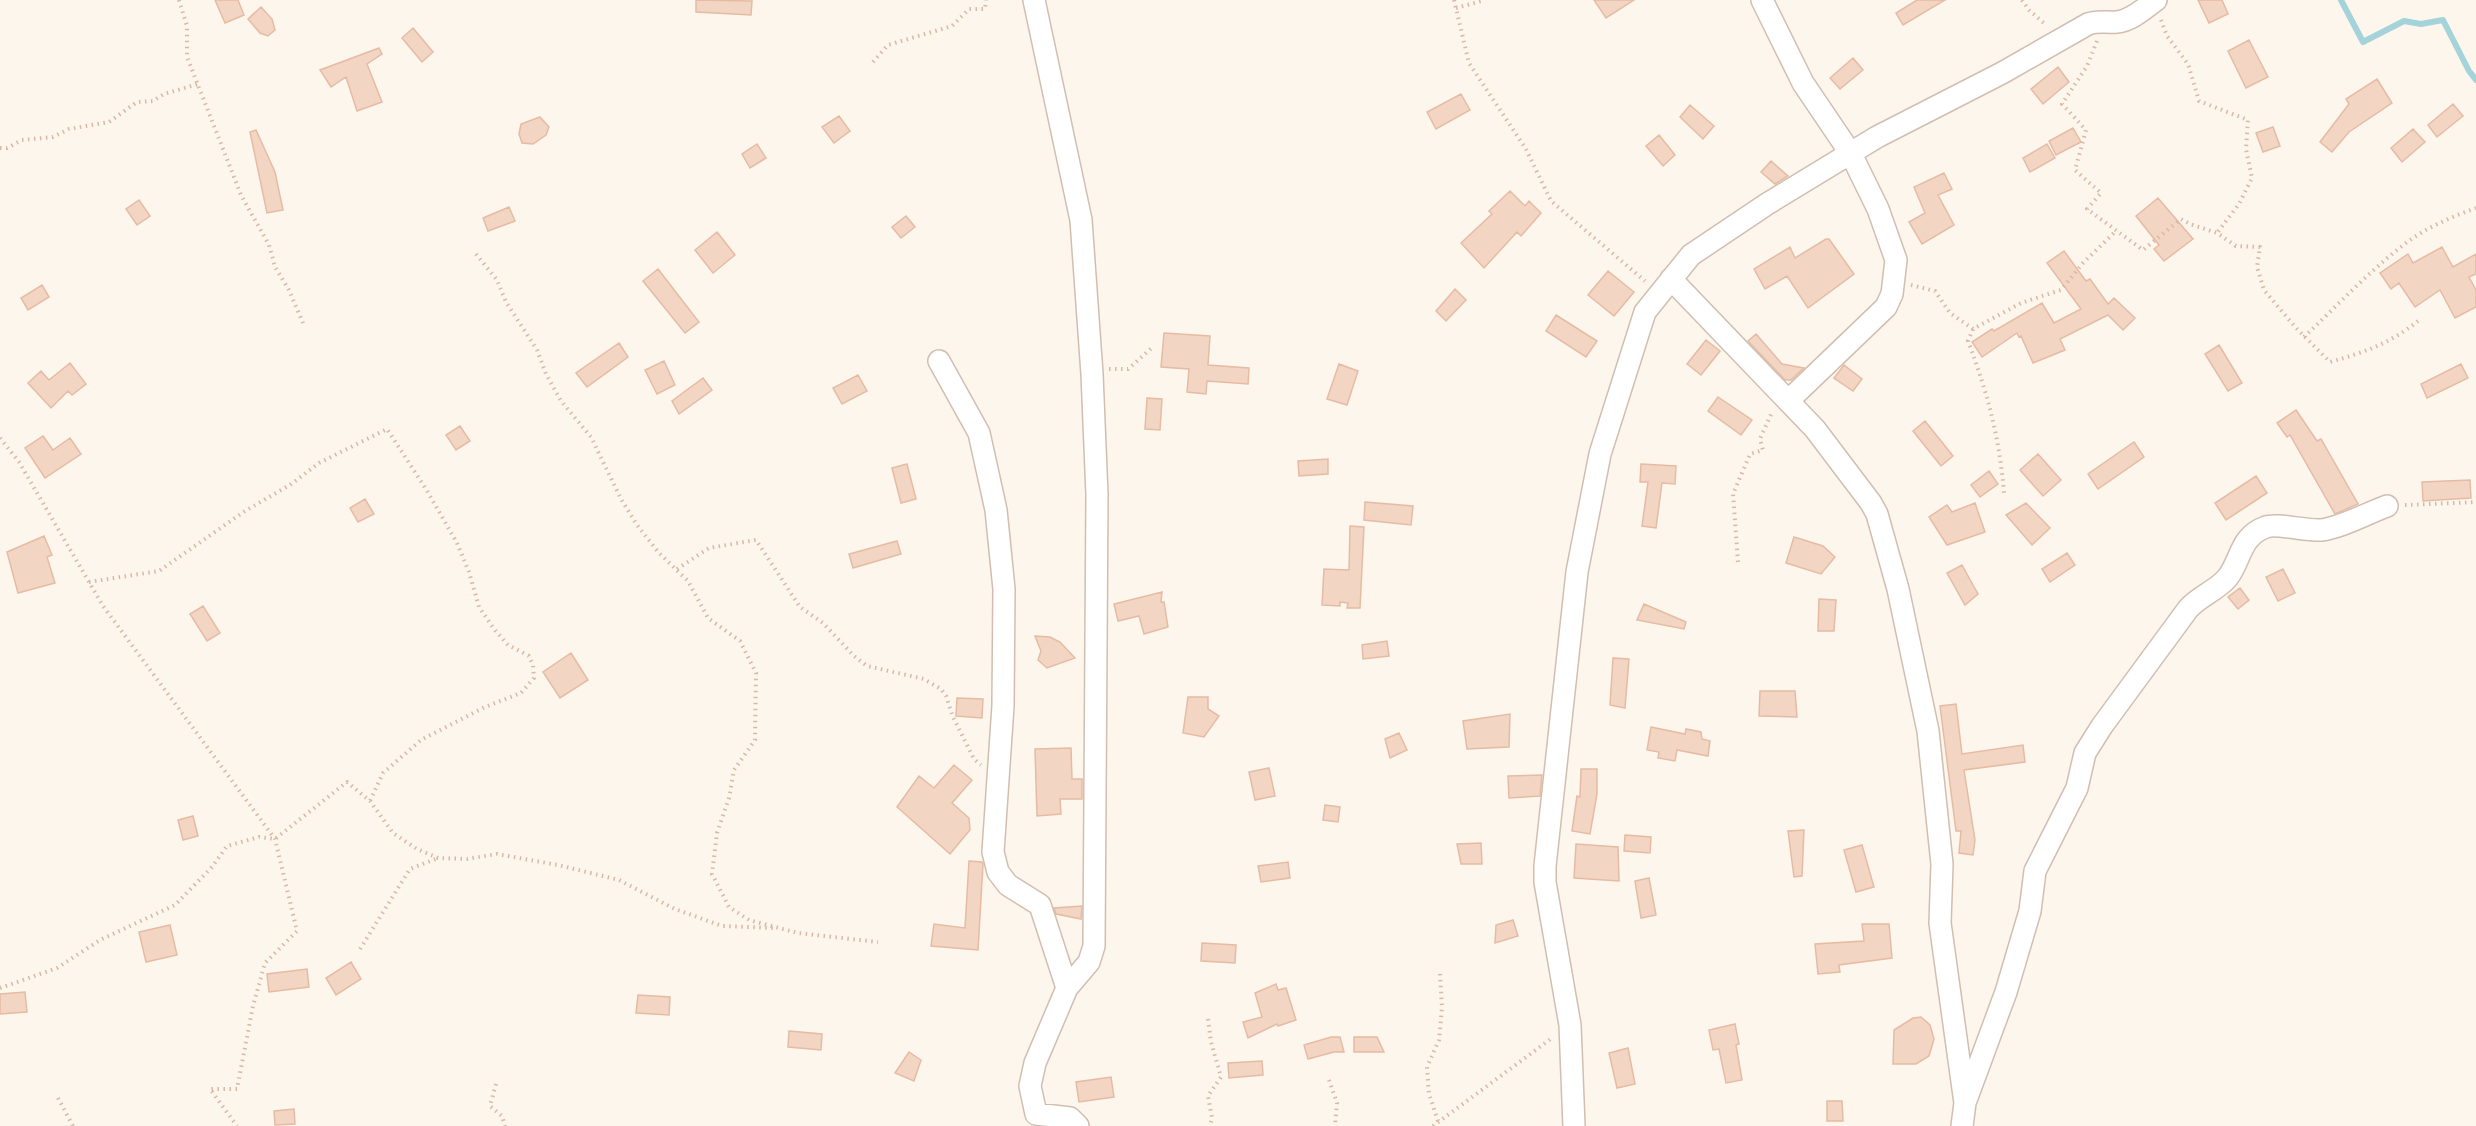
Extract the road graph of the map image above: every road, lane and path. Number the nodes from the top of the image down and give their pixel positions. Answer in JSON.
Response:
{"nodes":[{"id":1,"x":179,"y":0,"type":"edge"},
{"id":2,"x":986,"y":0,"type":"edge"},
{"id":3,"x":1034,"y":0,"type":"edge"},
{"id":4,"x":1454,"y":0,"type":"edge"},
{"id":5,"x":1485,"y":0,"type":"edge"},
{"id":6,"x":1762,"y":0,"type":"edge"},
{"id":7,"x":2022,"y":0,"type":"edge"},
{"id":8,"x":2155,"y":1,"type":"edge"},
{"id":9,"x":1456,"y":8,"type":"junction"},
{"id":10,"x":2106,"y":22,"type":"junction"},
{"id":11,"x":2062,"y":40,"type":"junction"},
{"id":12,"x":873,"y":62,"type":"dead end"},
{"id":13,"x":198,"y":84,"type":"junction"},
{"id":14,"x":0,"y":147,"type":"edge"},
{"id":15,"x":1851,"y":154,"type":"junction"},
{"id":16,"x":2476,"y":208,"type":"edge"},
{"id":17,"x":2117,"y":230,"type":"junction"},
{"id":18,"x":2217,"y":233,"type":"junction"},
{"id":19,"x":476,"y":254,"type":"dead end"},
{"id":20,"x":1896,"y":260,"type":"junction"},
{"id":21,"x":1665,"y":286,"type":"junction"},
{"id":22,"x":2418,"y":321,"type":"dead end"},
{"id":23,"x":303,"y":323,"type":"dead end"},
{"id":24,"x":1973,"y":329,"type":"junction"},
{"id":25,"x":2304,"y":337,"type":"junction"},
{"id":26,"x":1154,"y":346,"type":"dead end"},
{"id":27,"x":939,"y":361,"type":"dead end"},
{"id":28,"x":1092,"y":374,"type":"junction"},
{"id":29,"x":1784,"y":396,"type":"junction"},
{"id":30,"x":0,"y":438,"type":"edge"},
{"id":31,"x":2004,"y":493,"type":"dead end"},
{"id":32,"x":2476,"y":502,"type":"edge"},
{"id":33,"x":2387,"y":506,"type":"joint"},
{"id":34,"x":1738,"y":562,"type":"dead end"},
{"id":35,"x":676,"y":570,"type":"junction"},
{"id":36,"x":89,"y":582,"type":"junction"},
{"id":37,"x":998,"y":783,"type":"junction"},
{"id":38,"x":370,"y":801,"type":"junction"},
{"id":39,"x":275,"y":839,"type":"junction"},
{"id":40,"x":438,"y":858,"type":"junction"},
{"id":41,"x":780,"y":928,"type":"junction"},
{"id":42,"x":878,"y":942,"type":"dead end"},
{"id":43,"x":360,"y":949,"type":"dead end"},
{"id":44,"x":1440,"y":974,"type":"dead end"},
{"id":45,"x":0,"y":987,"type":"edge"},
{"id":46,"x":1067,"y":988,"type":"junction"},
{"id":47,"x":1208,"y":1019,"type":"dead end"},
{"id":48,"x":1570,"y":1025,"type":"junction"},
{"id":49,"x":1329,"y":1080,"type":"dead end"},
{"id":50,"x":496,"y":1084,"type":"dead end"},
{"id":51,"x":58,"y":1098,"type":"dead end"},
{"id":52,"x":1965,"y":1103,"type":"junction"},
{"id":53,"x":1437,"y":1121,"type":"junction"},
{"id":54,"x":73,"y":1126,"type":"edge"},
{"id":55,"x":237,"y":1126,"type":"edge"},
{"id":56,"x":505,"y":1126,"type":"edge"},
{"id":57,"x":1078,"y":1126,"type":"edge"},
{"id":58,"x":1210,"y":1126,"type":"edge"},
{"id":59,"x":1335,"y":1126,"type":"edge"},
{"id":60,"x":1433,"y":1126,"type":"edge"},
{"id":61,"x":1574,"y":1126,"type":"edge"},
{"id":62,"x":1962,"y":1126,"type":"edge"}],
"edges":[{"from":1,"to":13,"type":"path"},
{"from":2,"to":12,"type":"path"},
{"from":3,"to":28,"type":"street"},
{"from":4,"to":9,"type":"path"},
{"from":5,"to":9,"type":"path"},
{"from":6,"to":15,"type":"street"},
{"from":7,"to":11,"type":"path"},
{"from":8,"to":10,"type":"street"},
{"from":8,"to":18,"type":"path"},
{"from":9,"to":21,"type":"path"},
{"from":10,"to":11,"type":"street"},
{"from":10,"to":17,"type":"path"},
{"from":11,"to":15,"type":"street"},
{"from":13,"to":14,"type":"path"},
{"from":13,"to":23,"type":"path"},
{"from":15,"to":20,"type":"street"},
{"from":15,"to":21,"type":"street"},
{"from":16,"to":25,"type":"path"},
{"from":17,"to":18,"type":"path"},
{"from":17,"to":24,"type":"path"},
{"from":18,"to":25,"type":"path"},
{"from":19,"to":35,"type":"path"},
{"from":20,"to":24,"type":"path"},
{"from":20,"to":29,"type":"street"},
{"from":21,"to":29,"type":"street"},
{"from":21,"to":48,"type":"street"},
{"from":22,"to":25,"type":"path"},
{"from":24,"to":31,"type":"path"},
{"from":26,"to":28,"type":"path"},
{"from":27,"to":37,"type":"street"},
{"from":28,"to":46,"type":"street"},
{"from":29,"to":34,"type":"path"},
{"from":29,"to":52,"type":"street"},
{"from":30,"to":36,"type":"path"},
{"from":32,"to":33,"type":"path"},
{"from":33,"to":52,"type":"street"},
{"from":35,"to":37,"type":"path"},
{"from":35,"to":41,"type":"path"},
{"from":36,"to":38,"type":"path"},
{"from":36,"to":39,"type":"path"},
{"from":37,"to":46,"type":"street"},
{"from":38,"to":39,"type":"path"},
{"from":38,"to":40,"type":"path"},
{"from":39,"to":45,"type":"path"},
{"from":39,"to":55,"type":"path"},
{"from":40,"to":41,"type":"path"},
{"from":40,"to":43,"type":"path"},
{"from":41,"to":42,"type":"path"},
{"from":44,"to":53,"type":"path"},
{"from":46,"to":57,"type":"street"},
{"from":47,"to":58,"type":"path"},
{"from":48,"to":53,"type":"path"},
{"from":48,"to":61,"type":"street"},
{"from":49,"to":59,"type":"path"},
{"from":50,"to":56,"type":"path"},
{"from":51,"to":54,"type":"path"},
{"from":52,"to":62,"type":"street"},
{"from":53,"to":60,"type":"path"}]}
